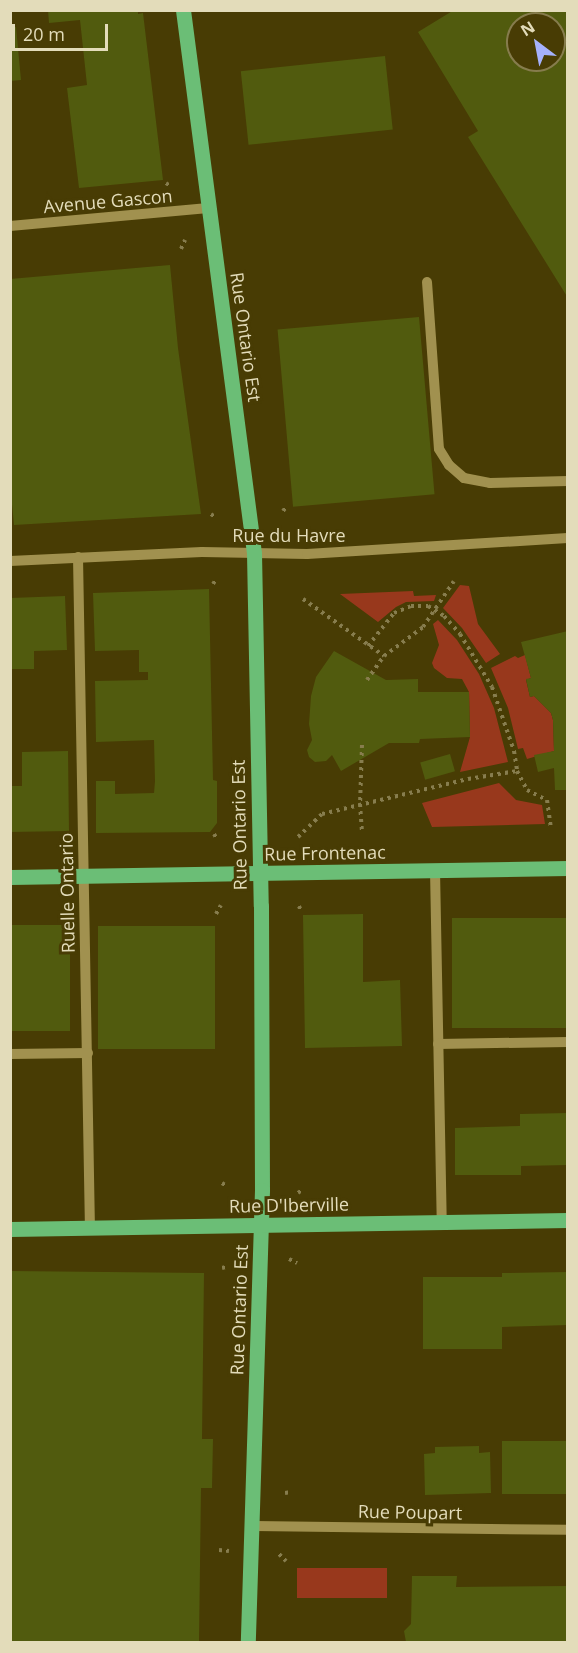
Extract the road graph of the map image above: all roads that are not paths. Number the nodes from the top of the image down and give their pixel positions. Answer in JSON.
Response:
{"nodes":[{"id":1,"x":183,"y":10,"type":"edge"},
{"id":2,"x":208,"y":208,"type":"junction"},
{"id":3,"x":10,"y":226,"type":"edge"},
{"id":4,"x":428,"y":282,"type":"dead end"},
{"id":5,"x":567,"y":481,"type":"edge"},
{"id":6,"x":567,"y":538,"type":"edge"},
{"id":7,"x":254,"y":553,"type":"junction"},
{"id":8,"x":78,"y":557,"type":"junction"},
{"id":9,"x":10,"y":561,"type":"edge"},
{"id":10,"x":567,"y":868,"type":"edge"},
{"id":11,"x":435,"y":870,"type":"junction"},
{"id":12,"x":260,"y":873,"type":"junction"},
{"id":13,"x":83,"y":876,"type":"junction"},
{"id":14,"x":10,"y":877,"type":"edge"},
{"id":15,"x":567,"y":1042,"type":"edge"},
{"id":16,"x":438,"y":1044,"type":"junction"},
{"id":17,"x":88,"y":1053,"type":"junction"},
{"id":18,"x":10,"y":1054,"type":"edge"},
{"id":19,"x":567,"y":1220,"type":"edge"},
{"id":20,"x":442,"y":1222,"type":"junction"},
{"id":21,"x":261,"y":1226,"type":"junction"},
{"id":22,"x":90,"y":1228,"type":"junction"},
{"id":23,"x":10,"y":1229,"type":"edge"},
{"id":24,"x":252,"y":1526,"type":"junction"},
{"id":25,"x":567,"y":1530,"type":"edge"},
{"id":26,"x":248,"y":1642,"type":"edge"}],
"edges":[{"from":1,"to":2,"type":"main road","name":"Rue Ontario Est"},
{"from":2,"to":3,"type":"street","name":"Avenue Gascon"},
{"from":2,"to":7,"type":"main road","name":"Rue Ontario Est"},
{"from":4,"to":5,"type":"street"},
{"from":6,"to":7,"type":"street","name":"Rue du Havre"},
{"from":7,"to":8,"type":"street","name":"Rue du Havre"},
{"from":7,"to":12,"type":"main road","name":"Rue Ontario Est"},
{"from":8,"to":9,"type":"street","name":"Rue du Havre"},
{"from":8,"to":13,"type":"street","name":"Ruelle Ontario"},
{"from":10,"to":11,"type":"main road","name":"Rue Frontenac"},
{"from":11,"to":12,"type":"main road","name":"Rue Frontenac"},
{"from":11,"to":16,"type":"street"},
{"from":12,"to":13,"type":"main road","name":"Rue Frontenac"},
{"from":12,"to":21,"type":"main road","name":"Rue Ontario Est"},
{"from":13,"to":14,"type":"main road","name":"Rue Frontenac"},
{"from":13,"to":17,"type":"street","name":"Ruelle Ontario"},
{"from":15,"to":16,"type":"street"},
{"from":16,"to":20,"type":"street"},
{"from":17,"to":18,"type":"street"},
{"from":17,"to":22,"type":"street","name":"Ruelle Ontario"},
{"from":19,"to":20,"type":"main road","name":"Rue D'Iberville"},
{"from":20,"to":21,"type":"main road","name":"Rue D'Iberville"},
{"from":21,"to":22,"type":"main road","name":"Rue D'Iberville"},
{"from":21,"to":24,"type":"main road","name":"Rue Ontario Est"},
{"from":22,"to":23,"type":"main road","name":"Rue D'Iberville"},
{"from":24,"to":25,"type":"street","name":"Rue Poupart"},
{"from":24,"to":26,"type":"main road","name":"Rue Ontario Est"}]}
